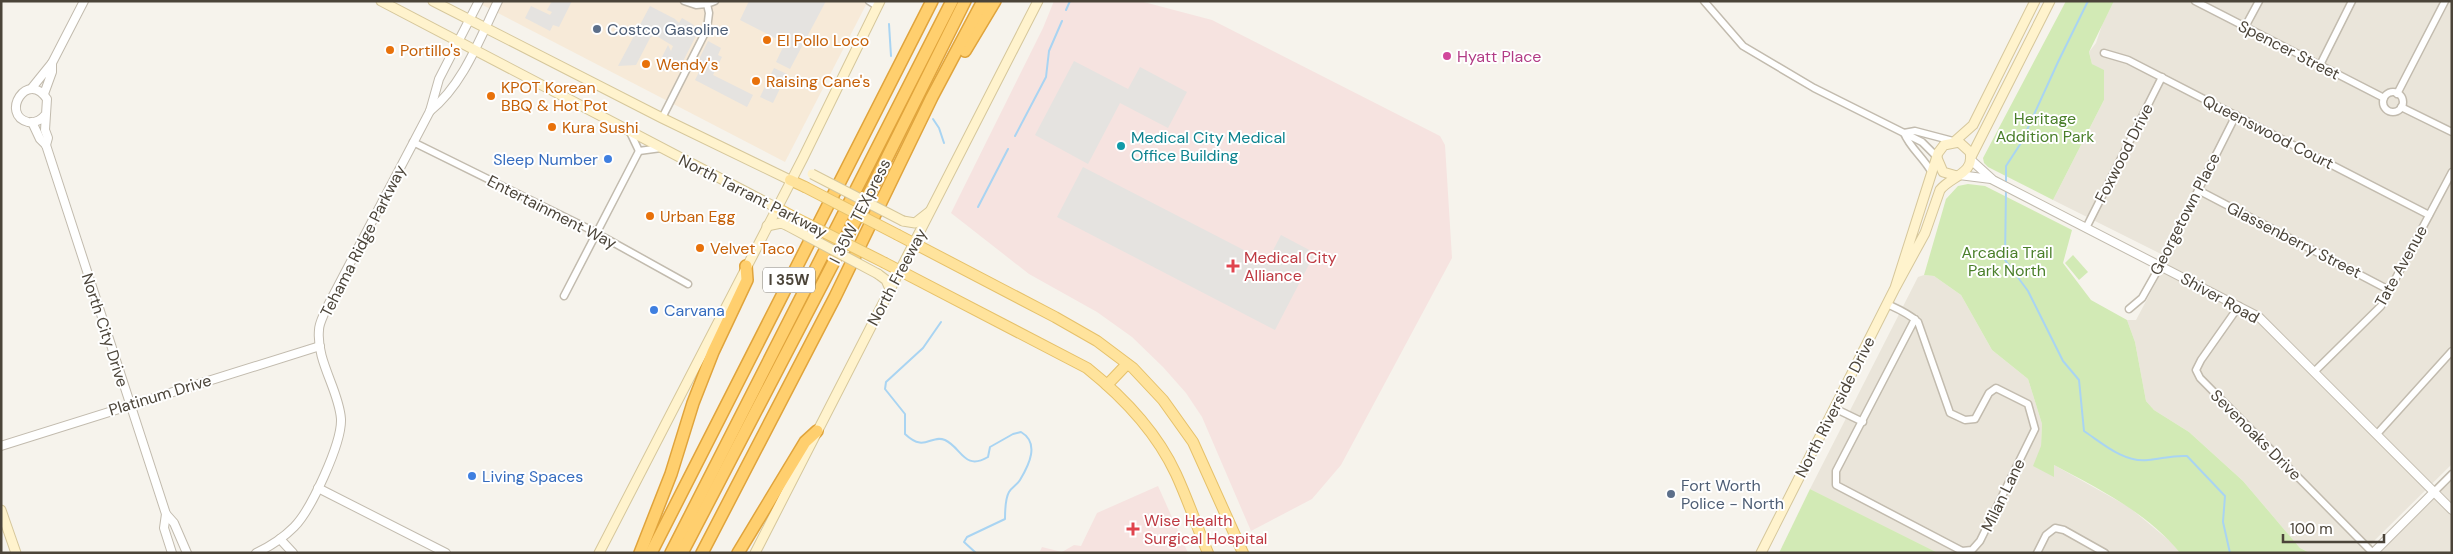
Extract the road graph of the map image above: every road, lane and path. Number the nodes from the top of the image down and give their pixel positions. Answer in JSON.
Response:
{"nodes":[{"id":1,"x":84,"y":1,"type":"edge"},
{"id":2,"x":381,"y":1,"type":"edge"},
{"id":3,"x":433,"y":1,"type":"edge"},
{"id":4,"x":479,"y":1,"type":"edge"},
{"id":5,"x":498,"y":1,"type":"edge"},
{"id":6,"x":684,"y":1,"type":"edge"},
{"id":7,"x":715,"y":1,"type":"edge"},
{"id":8,"x":952,"y":1,"type":"edge"},
{"id":9,"x":965,"y":1,"type":"edge"},
{"id":10,"x":983,"y":1,"type":"edge"},
{"id":11,"x":995,"y":1,"type":"edge"},
{"id":12,"x":1038,"y":1,"type":"edge"},
{"id":13,"x":1704,"y":1,"type":"edge"},
{"id":14,"x":2035,"y":1,"type":"edge"},
{"id":15,"x":2050,"y":1,"type":"edge"},
{"id":16,"x":2194,"y":1,"type":"edge"},
{"id":17,"x":2258,"y":1,"type":"edge"},
{"id":18,"x":2352,"y":1,"type":"edge"},
{"id":19,"x":2445,"y":1,"type":"edge"},
{"id":20,"x":875,"y":3,"type":"edge"},
{"id":21,"x":707,"y":4,"type":"junction"},
{"id":22,"x":930,"y":4,"type":"edge"},
{"id":23,"x":469,"y":20,"type":"junction"},
{"id":24,"x":485,"y":27,"type":"junction"},
{"id":25,"x":2245,"y":27,"type":"junction"},
{"id":26,"x":458,"y":42,"type":"junction"},
{"id":27,"x":474,"y":50,"type":"junction"},
{"id":28,"x":2104,"y":53,"type":"dead end"},
{"id":29,"x":52,"y":63,"type":"junction"},
{"id":30,"x":2320,"y":65,"type":"junction"},
{"id":31,"x":2162,"y":78,"type":"junction"},
{"id":32,"x":31,"y":89,"type":"junction"},
{"id":33,"x":44,"y":94,"type":"junction"},
{"id":34,"x":2397,"y":94,"type":"junction"},
{"id":35,"x":932,"y":98,"type":"junction"},
{"id":36,"x":2384,"y":98,"type":"junction"},
{"id":37,"x":2401,"y":107,"type":"junction"},
{"id":38,"x":430,"y":111,"type":"junction"},
{"id":39,"x":45,"y":115,"type":"junction"},
{"id":40,"x":2236,"y":115,"type":"junction"},
{"id":41,"x":662,"y":118,"type":"junction"},
{"id":42,"x":32,"y":122,"type":"junction"},
{"id":43,"x":630,"y":132,"type":"junction"},
{"id":44,"x":2452,"y":132,"type":"edge"},
{"id":45,"x":1904,"y":133,"type":"junction"},
{"id":46,"x":413,"y":142,"type":"junction"},
{"id":47,"x":1954,"y":142,"type":"junction"},
{"id":48,"x":46,"y":146,"type":"junction"},
{"id":49,"x":661,"y":148,"type":"junction"},
{"id":50,"x":640,"y":151,"type":"junction"},
{"id":51,"x":803,"y":158,"type":"junction"},
{"id":52,"x":1937,"y":158,"type":"junction"},
{"id":53,"x":1971,"y":158,"type":"junction"},
{"id":54,"x":2452,"y":172,"type":"edge"},
{"id":55,"x":1932,"y":173,"type":"junction"},
{"id":56,"x":1958,"y":175,"type":"junction"},
{"id":57,"x":790,"y":180,"type":"junction"},
{"id":58,"x":1992,"y":180,"type":"junction"},
{"id":59,"x":2198,"y":190,"type":"junction"},
{"id":60,"x":934,"y":207,"type":"junction"},
{"id":61,"x":777,"y":208,"type":"junction"},
{"id":62,"x":2429,"y":215,"type":"junction"},
{"id":63,"x":767,"y":226,"type":"junction"},
{"id":64,"x":2086,"y":228,"type":"junction"},
{"id":65,"x":596,"y":234,"type":"junction"},
{"id":66,"x":914,"y":244,"type":"junction"},
{"id":67,"x":746,"y":266,"type":"junction"},
{"id":68,"x":2160,"y":266,"type":"junction"},
{"id":69,"x":899,"y":270,"type":"junction"},
{"id":70,"x":688,"y":284,"type":"dead end"},
{"id":71,"x":1895,"y":288,"type":"junction"},
{"id":72,"x":890,"y":289,"type":"junction"},
{"id":73,"x":2390,"y":290,"type":"junction"},
{"id":74,"x":564,"y":296,"type":"dead end"},
{"id":75,"x":1887,"y":304,"type":"junction"},
{"id":76,"x":2239,"y":306,"type":"junction"},
{"id":77,"x":2129,"y":309,"type":"dead end"},
{"id":78,"x":1915,"y":319,"type":"junction"},
{"id":79,"x":320,"y":346,"type":"junction"},
{"id":80,"x":2452,"y":351,"type":"edge"},
{"id":81,"x":1127,"y":364,"type":"junction"},
{"id":82,"x":2315,"y":372,"type":"junction"},
{"id":83,"x":1107,"y":384,"type":"junction"},
{"id":84,"x":129,"y":404,"type":"junction"},
{"id":85,"x":1834,"y":408,"type":"junction"},
{"id":86,"x":1863,"y":422,"type":"junction"},
{"id":87,"x":817,"y":431,"type":"junction"},
{"id":88,"x":2377,"y":434,"type":"junction"},
{"id":89,"x":1,"y":446,"type":"edge"},
{"id":90,"x":2452,"y":474,"type":"edge"},
{"id":91,"x":318,"y":488,"type":"junction"},
{"id":92,"x":2434,"y":492,"type":"junction"},
{"id":93,"x":1,"y":510,"type":"edge"},
{"id":94,"x":2452,"y":510,"type":"edge"},
{"id":95,"x":166,"y":514,"type":"junction"},
{"id":96,"x":280,"y":539,"type":"junction"},
{"id":97,"x":16,"y":553,"type":"edge"},
{"id":98,"x":172,"y":553,"type":"edge"},
{"id":99,"x":187,"y":553,"type":"edge"},
{"id":100,"x":256,"y":553,"type":"edge"},
{"id":101,"x":293,"y":553,"type":"edge"},
{"id":102,"x":446,"y":553,"type":"edge"},
{"id":103,"x":599,"y":553,"type":"edge"},
{"id":104,"x":640,"y":553,"type":"edge"},
{"id":105,"x":651,"y":553,"type":"edge"},
{"id":106,"x":671,"y":553,"type":"edge"},
{"id":107,"x":682,"y":553,"type":"edge"},
{"id":108,"x":702,"y":553,"type":"edge"},
{"id":109,"x":738,"y":553,"type":"edge"},
{"id":110,"x":755,"y":553,"type":"edge"},
{"id":111,"x":1208,"y":553,"type":"edge"},
{"id":112,"x":1242,"y":553,"type":"edge"},
{"id":113,"x":1762,"y":553,"type":"edge"},
{"id":114,"x":2037,"y":553,"type":"edge"},
{"id":115,"x":2105,"y":553,"type":"edge"},
{"id":116,"x":2373,"y":553,"type":"edge"}],
"edges":[{"from":1,"to":29,"type":"street"},
{"from":2,"to":26,"type":"main road","name":"North Tarrant Parkway"},
{"from":3,"to":23,"type":"main road","name":"North Tarrant Parkway"},
{"from":4,"to":23,"type":"street","name":"Tehama Ridge Parkway"},
{"from":5,"to":24,"type":"street","name":"Tehama Ridge Parkway"},
{"from":6,"to":21,"type":"street"},
{"from":7,"to":21,"type":"street"},
{"from":8,"to":106,"type":"highway","name":"I 35W TEXpress"},
{"from":9,"to":107,"type":"highway","name":"I 35W TEXpress"},
{"from":10,"to":35,"type":"highway","number":"I 35W"},
{"from":11,"to":35,"type":"highway"},
{"from":12,"to":60,"type":"main road","name":"North Freeway"},
{"from":13,"to":45,"type":"street"},
{"from":14,"to":47,"type":"main road"},
{"from":15,"to":53,"type":"main road"},
{"from":16,"to":25,"type":"street","name":"Spencer Street"},
{"from":17,"to":25,"type":"street"},
{"from":18,"to":30,"type":"street"},
{"from":19,"to":34,"type":"street"},
{"from":20,"to":51,"type":"main road"},
{"from":21,"to":41,"type":"street"},
{"from":22,"to":105,"type":"highway","number":"I 35W"},
{"from":23,"to":24,"type":"main road","name":"North Tarrant Parkway"},
{"from":23,"to":26,"type":"street","name":"Tehama Ridge Parkway"},
{"from":24,"to":27,"type":"street","name":"Tehama Ridge Parkway"},
{"from":24,"to":41,"type":"main road","name":"North Tarrant Parkway"},
{"from":25,"to":30,"type":"street","name":"Spencer Street"},
{"from":26,"to":27,"type":"main road","name":"North Tarrant Parkway"},
{"from":26,"to":38,"type":"street","name":"Tehama Ridge Parkway"},
{"from":27,"to":38,"type":"street","name":"Tehama Ridge Parkway"},
{"from":27,"to":43,"type":"main road","name":"North Tarrant Parkway"},
{"from":28,"to":31,"type":"street","name":"Queenswood Court"},
{"from":29,"to":32,"type":"street"},
{"from":29,"to":33,"type":"street"},
{"from":30,"to":36,"type":"street","name":"Spencer Street"},
{"from":31,"to":40,"type":"street","name":"Queenswood Court"},
{"from":31,"to":64,"type":"street","name":"Foxwood Drive"},
{"from":32,"to":33,"type":"street"},
{"from":32,"to":42,"type":"street"},
{"from":33,"to":39,"type":"street"},
{"from":34,"to":36,"type":"street"},
{"from":34,"to":37,"type":"street"},
{"from":35,"to":108,"type":"highway","number":"I 35W"},
{"from":36,"to":37,"type":"street"},
{"from":37,"to":44,"type":"street"},
{"from":38,"to":46,"type":"street","name":"Tehama Ridge Parkway"},
{"from":39,"to":42,"type":"street"},
{"from":39,"to":48,"type":"street","name":"North City Drive"},
{"from":40,"to":59,"type":"street","name":"Georgetown Place"},
{"from":40,"to":62,"type":"street","name":"Queenswood Court"},
{"from":41,"to":57,"type":"main road","name":"North Tarrant Parkway"},
{"from":42,"to":48,"type":"street","name":"North City Drive"},
{"from":43,"to":49,"type":"main road","name":"North Tarrant Parkway"},
{"from":43,"to":50,"type":"street"},
{"from":45,"to":47,"type":"street"},
{"from":45,"to":52,"type":"street"},
{"from":45,"to":55,"type":"street"},
{"from":46,"to":65,"type":"street","name":"Entertainment Way"},
{"from":46,"to":79,"type":"street","name":"Tehama Ridge Parkway"},
{"from":47,"to":52,"type":"main road"},
{"from":47,"to":53,"type":"main road"},
{"from":48,"to":84,"type":"street","name":"North City Drive"},
{"from":49,"to":50,"type":"street"},
{"from":49,"to":61,"type":"main road","name":"North Tarrant Parkway"},
{"from":50,"to":65,"type":"street"},
{"from":51,"to":57,"type":"main road"},
{"from":51,"to":60,"type":"main road","bridge":true},
{"from":52,"to":55,"type":"main road","name":"North Riverside Drive"},
{"from":52,"to":56,"type":"main road"},
{"from":53,"to":56,"type":"main road"},
{"from":53,"to":58,"type":"street","name":"Shiver Road"},
{"from":54,"to":62,"type":"street","name":"Tate Avenue"},
{"from":55,"to":71,"type":"main road","name":"North Riverside Drive"},
{"from":56,"to":58,"type":"street","name":"Shiver Road"},
{"from":56,"to":71,"type":"main road","name":"North Riverside Drive"},
{"from":57,"to":61,"type":"main road"},
{"from":57,"to":66,"type":"main road","name":"North Tarrant Parkway","bridge":true},
{"from":58,"to":64,"type":"street","name":"Shiver Road"},
{"from":59,"to":68,"type":"street","name":"Georgetown Place"},
{"from":59,"to":73,"type":"street","name":"Glassenberry Street"},
{"from":60,"to":66,"type":"main road","name":"North Freeway"},
{"from":61,"to":63,"type":"main road"},
{"from":61,"to":69,"type":"main road","name":"North Tarrant Parkway","bridge":true},
{"from":62,"to":73,"type":"street","name":"Tate Avenue"},
{"from":63,"to":67,"type":"main road"},
{"from":63,"to":72,"type":"main road","bridge":true},
{"from":64,"to":68,"type":"street","name":"Shiver Road"},
{"from":65,"to":70,"type":"street","name":"Entertainment Way"},
{"from":65,"to":74,"type":"street"},
{"from":66,"to":69,"type":"main road","name":"North Freeway"},
{"from":66,"to":81,"type":"main road","name":"North Tarrant Parkway"},
{"from":67,"to":103,"type":"main road"},
{"from":67,"to":104,"type":"highway"},
{"from":68,"to":76,"type":"street","name":"Shiver Road"},
{"from":68,"to":77,"type":"street","name":"Georgetown Place"},
{"from":69,"to":72,"type":"main road","name":"North Freeway"},
{"from":69,"to":83,"type":"main road","name":"North Tarrant Parkway"},
{"from":71,"to":75,"type":"main road","name":"North Riverside Drive"},
{"from":72,"to":87,"type":"main road","name":"North Freeway"},
{"from":73,"to":82,"type":"street","name":"Tate Avenue"},
{"from":75,"to":78,"type":"street"},
{"from":75,"to":85,"type":"main road","name":"North Riverside Drive"},
{"from":76,"to":82,"type":"street","name":"Shiver Road"},
{"from":76,"to":116,"type":"street","name":"Sevenoaks Drive"},
{"from":78,"to":86,"type":"street"},
{"from":78,"to":86,"type":"street","name":"Milan Lane"},
{"from":79,"to":84,"type":"street","name":"Platinum Drive"},
{"from":79,"to":91,"type":"street","name":"Tehama Ridge Parkway"},
{"from":80,"to":88,"type":"street"},
{"from":81,"to":83,"type":"main road"},
{"from":81,"to":112,"type":"main road","name":"North Tarrant Parkway"},
{"from":82,"to":88,"type":"street","name":"Shiver Road"},
{"from":83,"to":111,"type":"main road","name":"North Tarrant Parkway"},
{"from":84,"to":89,"type":"street","name":"Platinum Drive"},
{"from":84,"to":95,"type":"street","name":"North City Drive"},
{"from":85,"to":86,"type":"street"},
{"from":85,"to":113,"type":"main road","name":"North Riverside Drive"},
{"from":87,"to":109,"type":"highway"},
{"from":87,"to":110,"type":"main road","name":"North Freeway"},
{"from":88,"to":92,"type":"street","name":"Shiver Road"},
{"from":90,"to":92,"type":"street"},
{"from":91,"to":96,"type":"street","name":"Tehama Ridge Parkway"},
{"from":91,"to":102,"type":"street"},
{"from":92,"to":94,"type":"street","name":"Shiver Road"},
{"from":92,"to":116,"type":"street"},
{"from":93,"to":97,"type":"main road"},
{"from":95,"to":98,"type":"street","name":"North City Drive"},
{"from":95,"to":99,"type":"street","name":"North City Drive"},
{"from":96,"to":100,"type":"street","name":"Tehama Ridge Parkway"},
{"from":96,"to":101,"type":"street"},
{"from":114,"to":115,"type":"street"}]}
